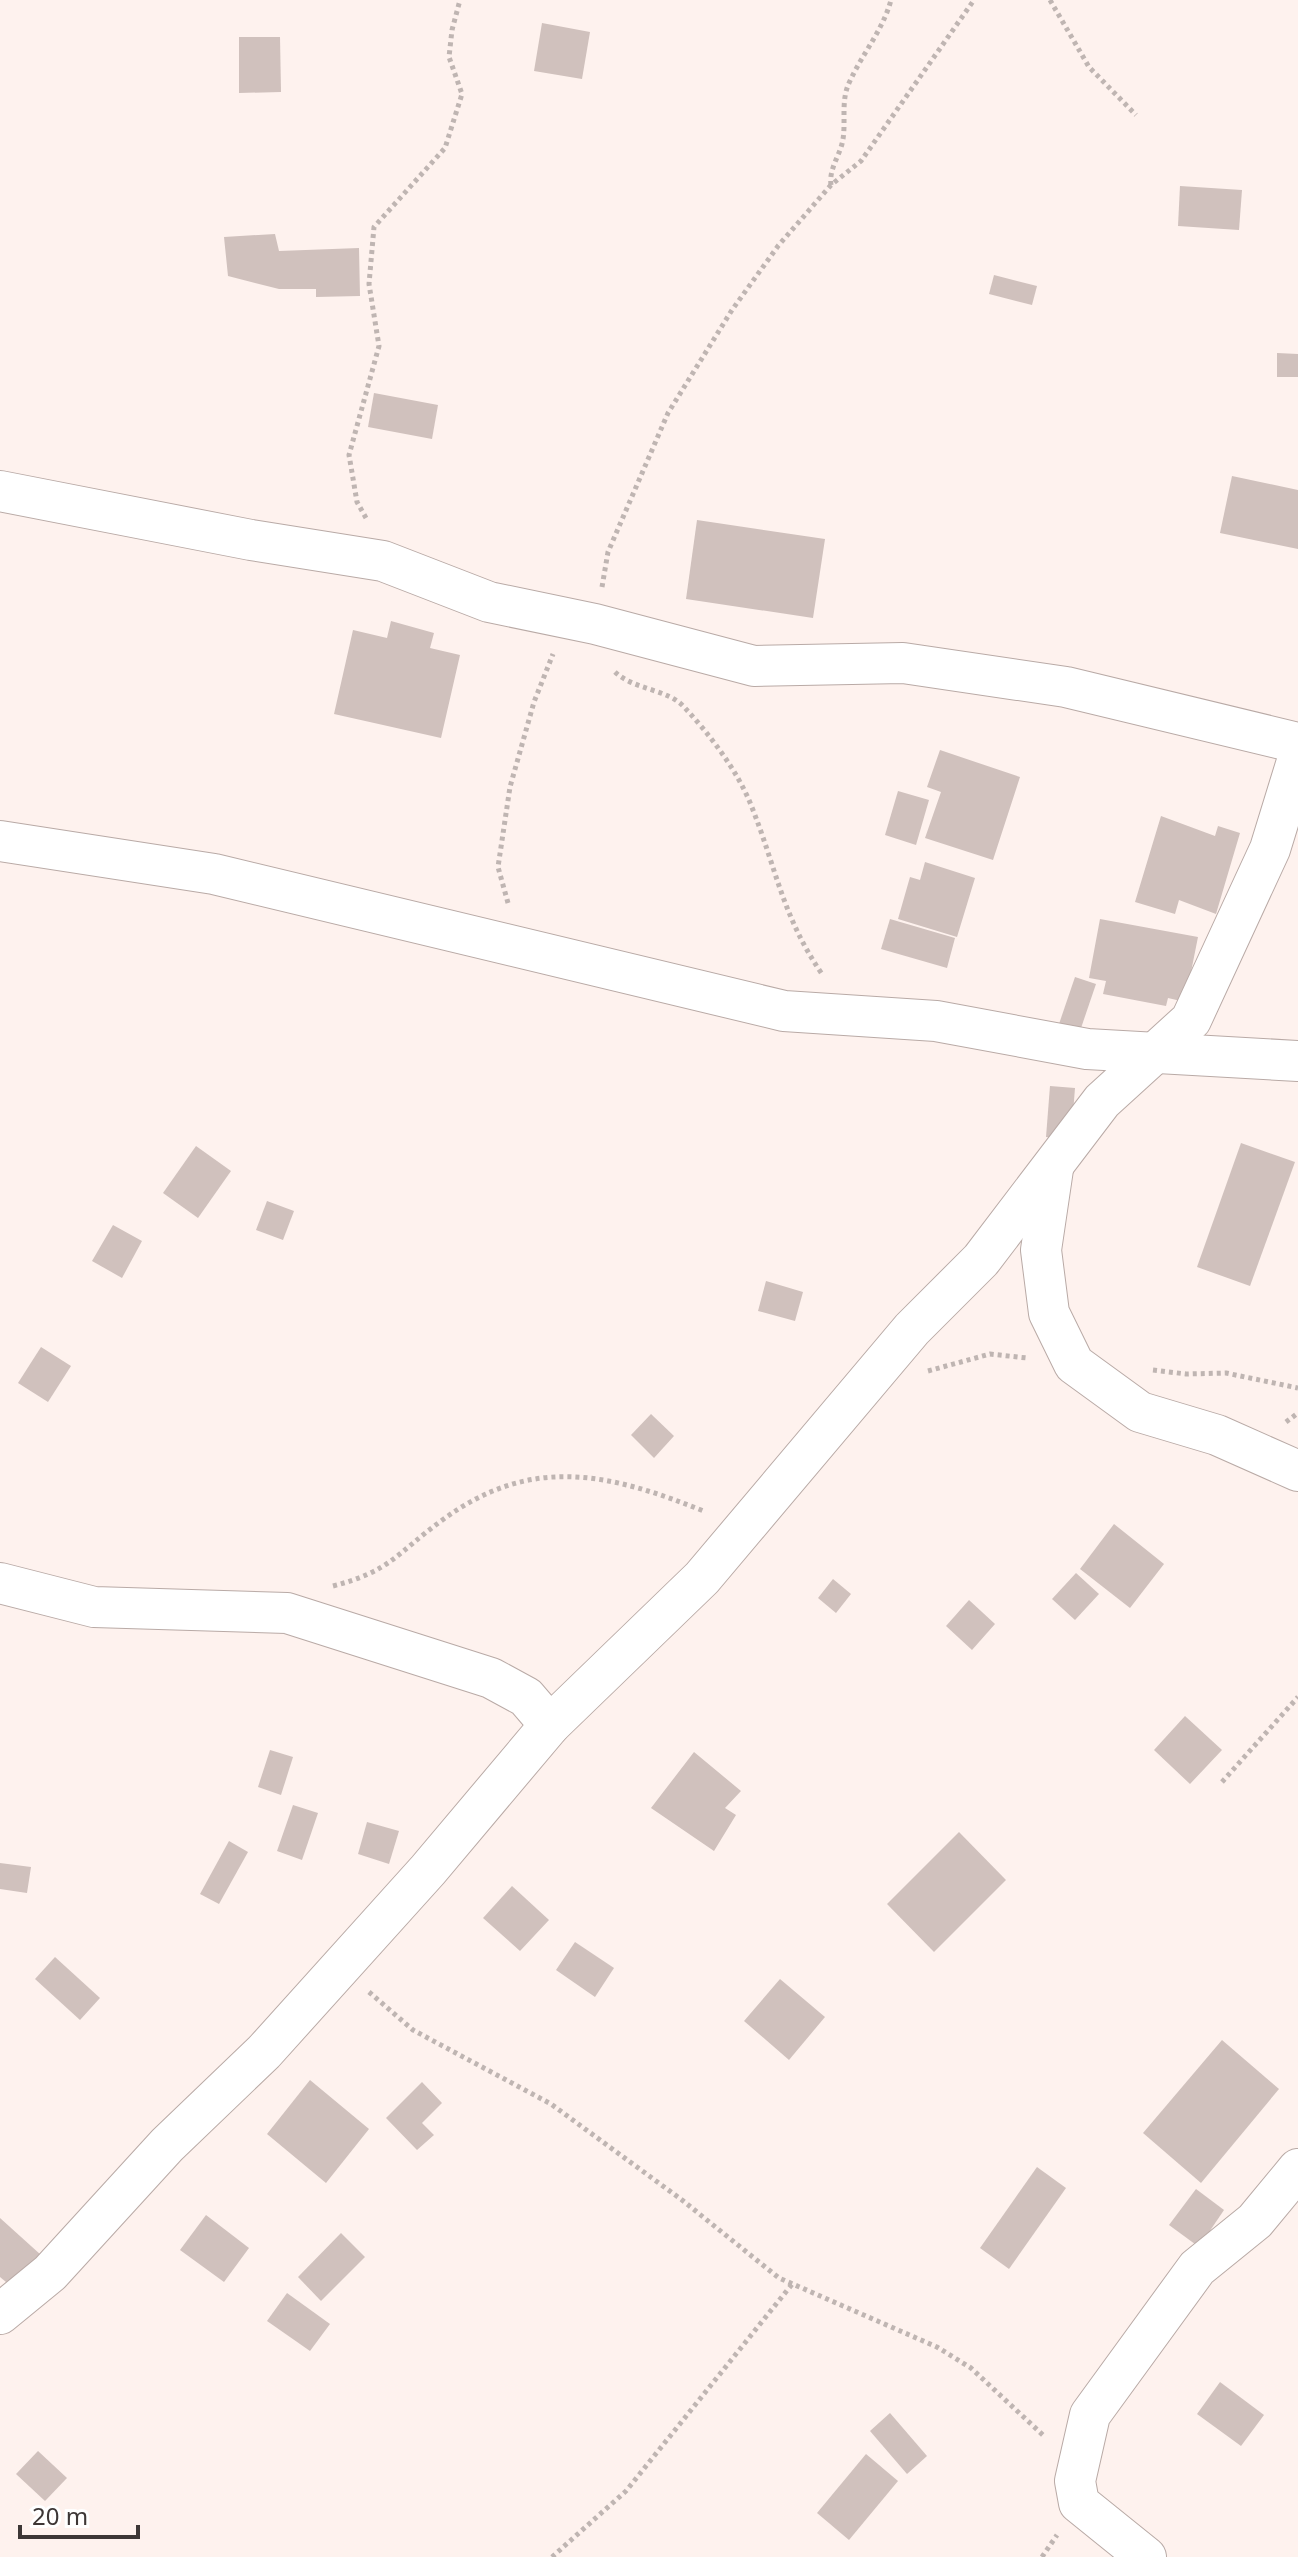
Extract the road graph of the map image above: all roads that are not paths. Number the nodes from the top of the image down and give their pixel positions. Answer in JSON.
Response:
{"nodes":[{"id":1,"x":0,"y":491,"type":"edge"},
{"id":2,"x":1298,"y":743,"type":"edge"},
{"id":3,"x":1298,"y":758,"type":"edge"},
{"id":4,"x":0,"y":841,"type":"edge"},
{"id":5,"x":1156,"y":1051,"type":"junction"},
{"id":6,"x":1298,"y":1061,"type":"edge"},
{"id":7,"x":1054,"y":1165,"type":"junction"},
{"id":8,"x":1298,"y":1471,"type":"edge"},
{"id":9,"x":0,"y":1583,"type":"edge"},
{"id":10,"x":550,"y":1725,"type":"junction"},
{"id":11,"x":1298,"y":2169,"type":"edge"},
{"id":12,"x":0,"y":2314,"type":"edge"},
{"id":13,"x":1146,"y":2557,"type":"edge"}],
"edges":[{"from":1,"to":2,"type":"street"},
{"from":3,"to":5,"type":"street"},
{"from":4,"to":5,"type":"street"},
{"from":5,"to":6,"type":"street"},
{"from":5,"to":7,"type":"street"},
{"from":7,"to":8,"type":"street"},
{"from":7,"to":10,"type":"street"},
{"from":9,"to":10,"type":"street"},
{"from":10,"to":12,"type":"street"},
{"from":11,"to":13,"type":"street"}]}
